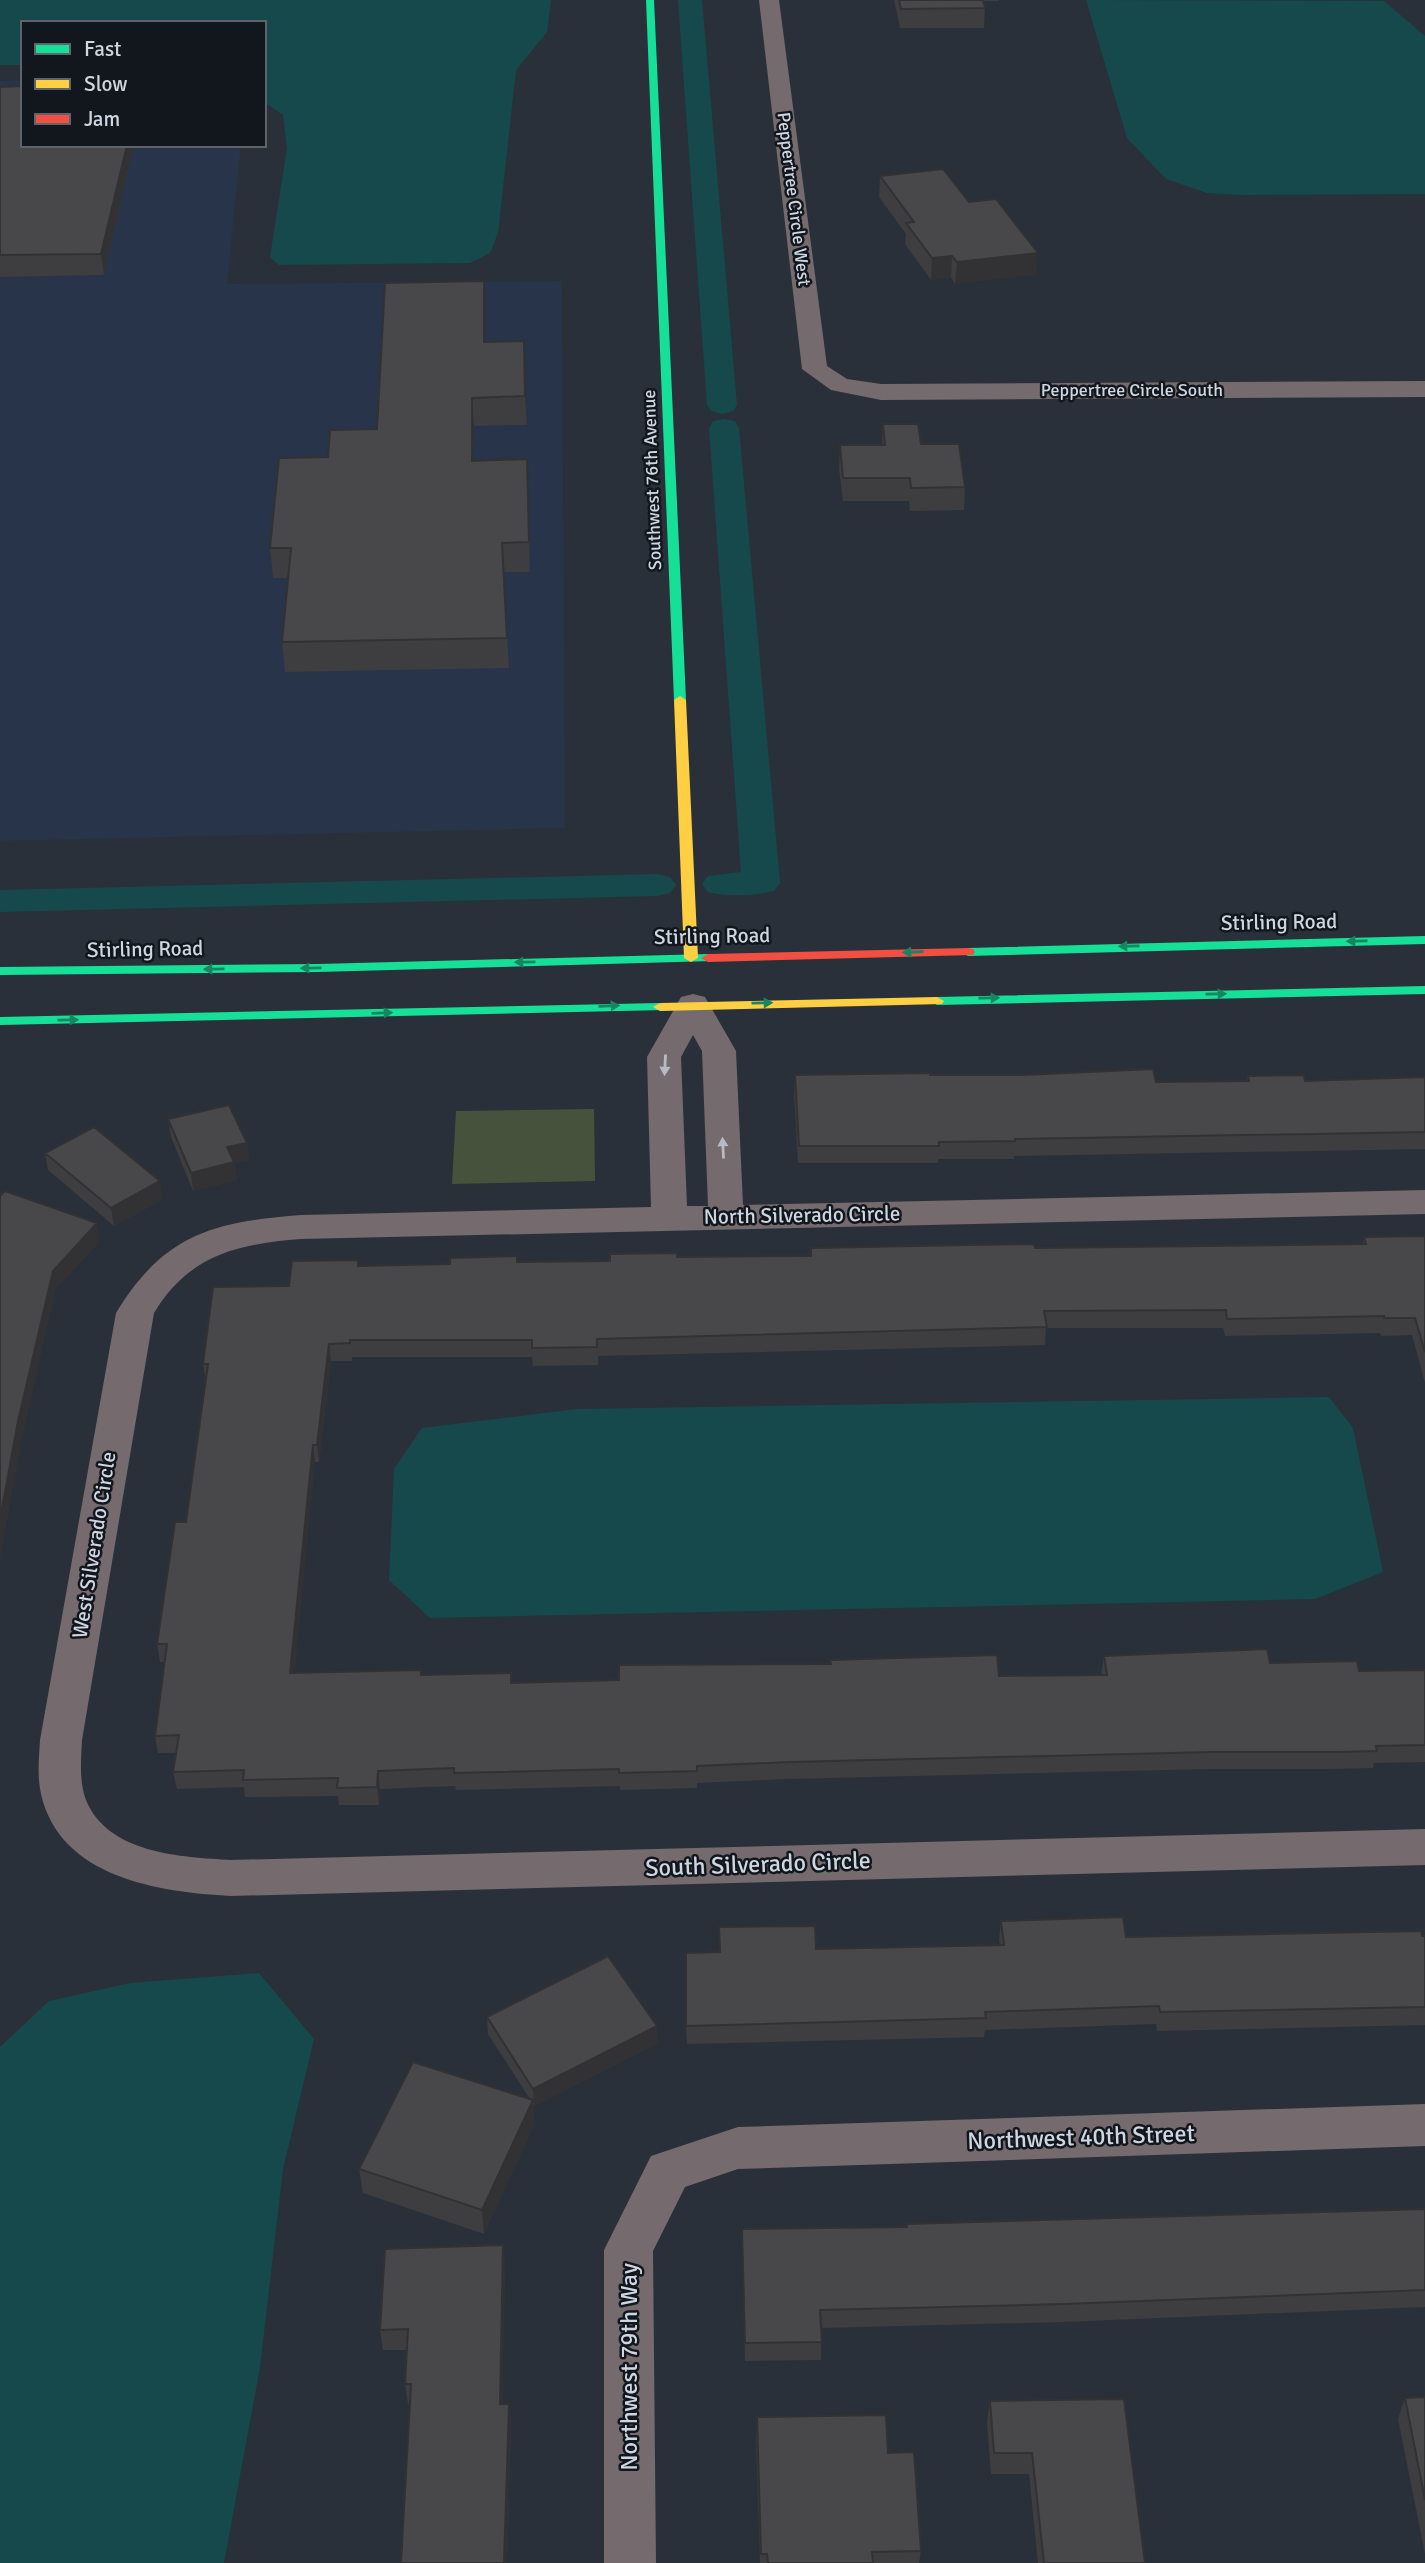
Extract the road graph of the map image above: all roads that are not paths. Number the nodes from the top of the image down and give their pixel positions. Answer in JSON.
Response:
{"nodes":[{"id":1,"x":650,"y":0,"type":"edge"},
{"id":2,"x":769,"y":0,"type":"edge"},
{"id":3,"x":840,"y":385,"type":"joint"},
{"id":4,"x":1425,"y":388,"type":"edge"},
{"id":5,"x":1425,"y":940,"type":"edge"},
{"id":6,"x":794,"y":955,"type":"junction"},
{"id":7,"x":691,"y":958,"type":"junction"},
{"id":8,"x":5,"y":973,"type":"edge"},
{"id":9,"x":738,"y":975,"type":"dead end"},
{"id":10,"x":1425,"y":990,"type":"edge"},
{"id":11,"x":701,"y":997,"type":"junction"},
{"id":12,"x":0,"y":1021,"type":"edge"},
{"id":13,"x":1425,"y":1202,"type":"edge"},
{"id":14,"x":726,"y":1216,"type":"junction"},
{"id":15,"x":669,"y":1217,"type":"junction"},
{"id":16,"x":184,"y":1255,"type":"joint"},
{"id":17,"x":97,"y":1843,"type":"joint"},
{"id":18,"x":1425,"y":1847,"type":"edge"},
{"id":19,"x":1425,"y":2126,"type":"edge"},
{"id":20,"x":738,"y":2148,"type":"joint"},
{"id":21,"x":629,"y":2563,"type":"edge"}],
"edges":[{"from":1,"to":7,"type":"main road","name":"Southwest 76th Avenue"},
{"from":2,"to":3,"type":"street","name":"Peppertree Circle West"},
{"from":3,"to":4,"type":"street","name":"Peppertree Circle South"},
{"from":5,"to":6,"type":"main road","name":"Stirling Road","one_way":true},
{"from":6,"to":7,"type":"main road","name":"Stirling Road"},
{"from":6,"to":9,"type":"main road"},
{"from":7,"to":8,"type":"main road","name":"Stirling Road","one_way":true},
{"from":11,"to":10,"type":"main road","one_way":true},
{"from":12,"to":11,"type":"main road","one_way":true},
{"from":14,"to":11,"type":"street","one_way":true},
{"from":11,"to":15,"type":"street","one_way":true},
{"from":13,"to":14,"type":"street","name":"North Silverado Circle"},
{"from":14,"to":15,"type":"street","name":"North Silverado Circle"},
{"from":15,"to":16,"type":"street","name":"North Silverado Circle"},
{"from":16,"to":17,"type":"street","name":"West Silverado Circle"},
{"from":17,"to":18,"type":"street","name":"South Silverado Circle"},
{"from":19,"to":20,"type":"street","name":"Northwest 40th Street"},
{"from":20,"to":21,"type":"street","name":"Northwest 79th Way"}]}
